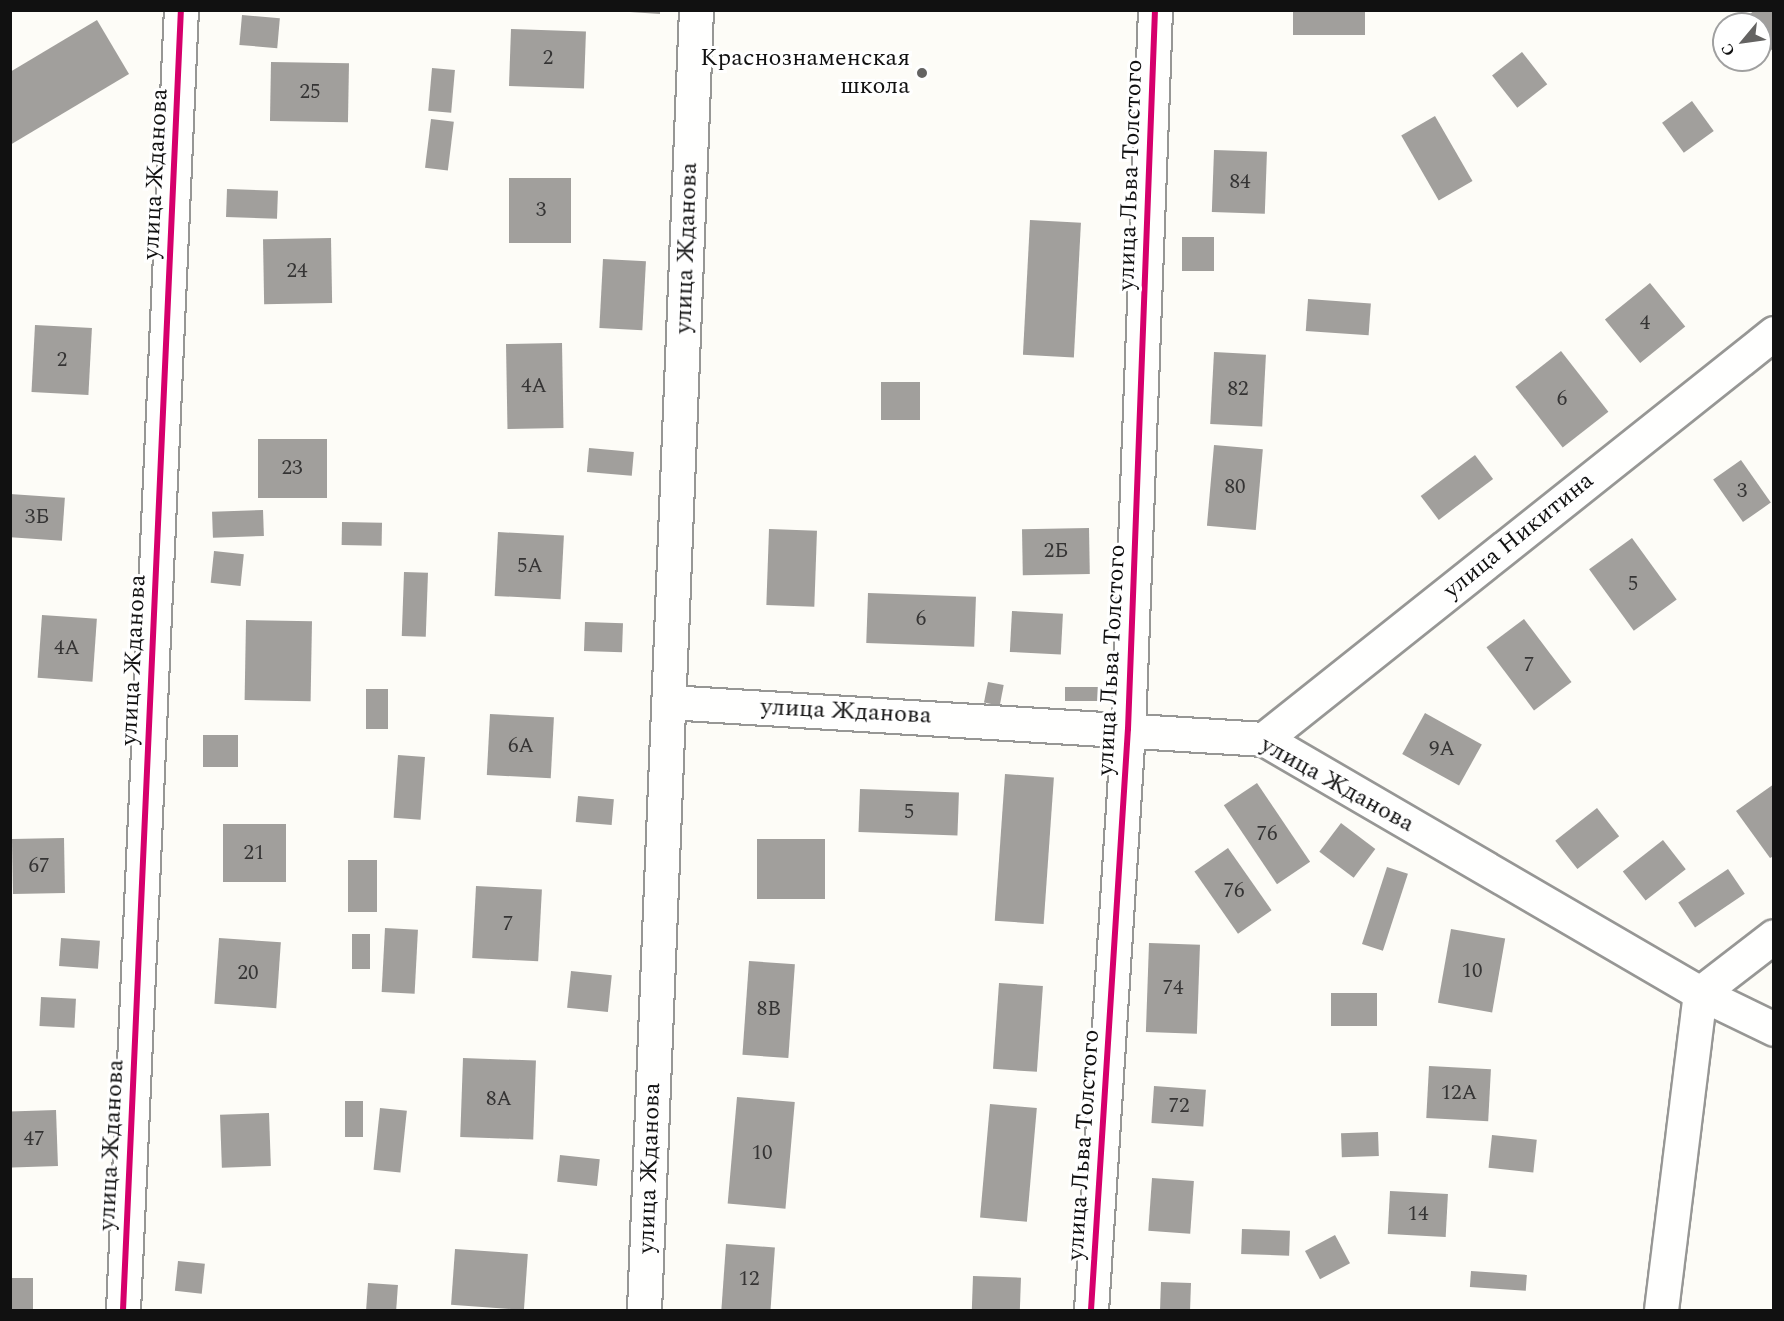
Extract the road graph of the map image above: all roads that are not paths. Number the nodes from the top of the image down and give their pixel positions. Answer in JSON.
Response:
{"nodes":[{"id":1,"x":181,"y":10,"type":"edge"},
{"id":2,"x":696,"y":10,"type":"edge"},
{"id":3,"x":1155,"y":10,"type":"edge"},
{"id":4,"x":1773,"y":333,"type":"edge"},
{"id":5,"x":669,"y":702,"type":"junction"},
{"id":6,"x":1128,"y":729,"type":"junction"},
{"id":7,"x":1264,"y":739,"type":"junction"},
{"id":8,"x":1773,"y":936,"type":"edge"},
{"id":9,"x":1700,"y":993,"type":"junction"},
{"id":10,"x":1773,"y":1029,"type":"edge"},
{"id":11,"x":123,"y":1311,"type":"edge"},
{"id":12,"x":644,"y":1311,"type":"edge"},
{"id":13,"x":1091,"y":1311,"type":"edge"},
{"id":14,"x":1661,"y":1311,"type":"edge"}],
"edges":[{"from":1,"to":11,"type":"street","name":"улица Жданова"},
{"from":2,"to":5,"type":"street","name":"улица Жданова"},
{"from":3,"to":6,"type":"street","name":"улица Льва Толстого"},
{"from":4,"to":7,"type":"street","name":"улица Никитина"},
{"from":5,"to":6,"type":"street","name":"улица Жданова"},
{"from":5,"to":12,"type":"street","name":"улица Жданова"},
{"from":6,"to":7,"type":"street","name":"улица Жданова"},
{"from":6,"to":13,"type":"street","name":"улица Льва Толстого"},
{"from":7,"to":9,"type":"street","name":"улица Жданова"},
{"from":8,"to":9,"type":"street"},
{"from":9,"to":10,"type":"street","name":"улица Жданова"},
{"from":9,"to":14,"type":"street"}]}
